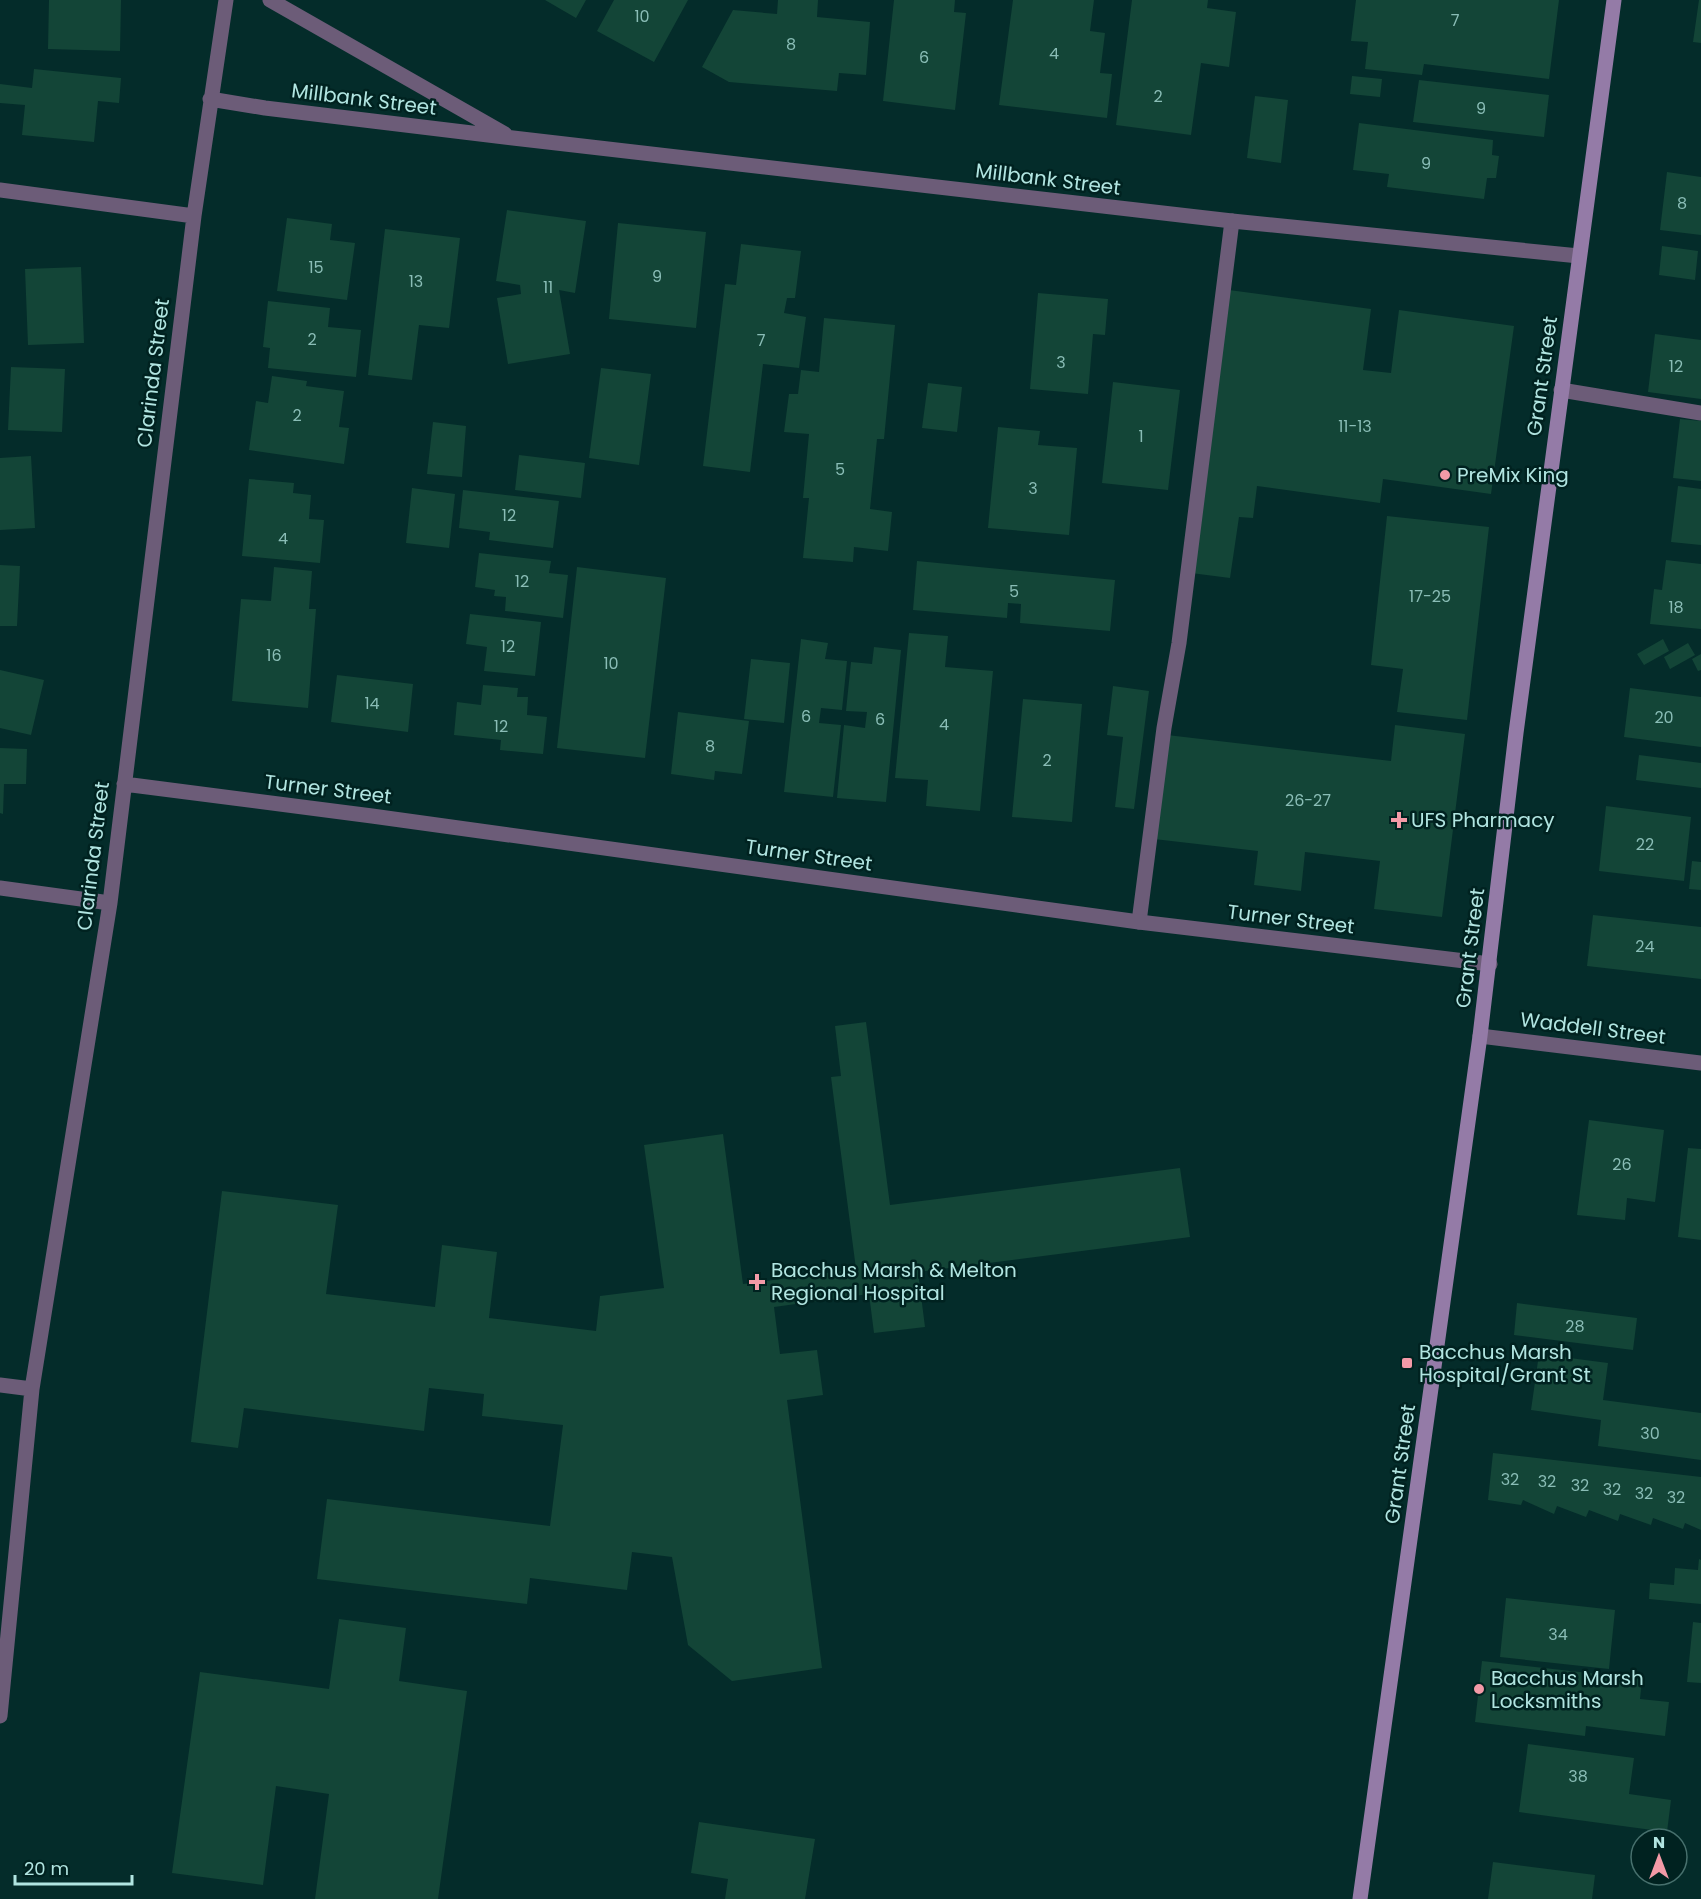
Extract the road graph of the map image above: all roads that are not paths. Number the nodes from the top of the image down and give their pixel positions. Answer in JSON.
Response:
{"nodes":[{"id":1,"x":226,"y":0,"type":"edge"},
{"id":2,"x":270,"y":0,"type":"edge"},
{"id":3,"x":1614,"y":0,"type":"edge"},
{"id":4,"x":210,"y":99,"type":"junction"},
{"id":5,"x":513,"y":138,"type":"junction"},
{"id":6,"x":0,"y":190,"type":"edge"},
{"id":7,"x":194,"y":216,"type":"junction"},
{"id":8,"x":1232,"y":221,"type":"junction"},
{"id":9,"x":1580,"y":256,"type":"junction"},
{"id":10,"x":1561,"y":390,"type":"junction"},
{"id":11,"x":1701,"y":413,"type":"edge"},
{"id":12,"x":124,"y":784,"type":"junction"},
{"id":13,"x":0,"y":888,"type":"edge"},
{"id":14,"x":110,"y":903,"type":"junction"},
{"id":15,"x":1139,"y":922,"type":"junction"},
{"id":16,"x":1490,"y":964,"type":"junction"},
{"id":17,"x":1480,"y":1036,"type":"junction"},
{"id":18,"x":1701,"y":1063,"type":"edge"},
{"id":19,"x":0,"y":1385,"type":"edge"},
{"id":20,"x":32,"y":1389,"type":"junction"},
{"id":21,"x":0,"y":1716,"type":"edge"},
{"id":22,"x":1360,"y":1899,"type":"edge"}],
"edges":[{"from":1,"to":4,"type":"street","name":"Clarinda Street"},
{"from":2,"to":5,"type":"street","name":"Millbank Street"},
{"from":3,"to":9,"type":"main road","name":"Grant Street"},
{"from":4,"to":5,"type":"street","name":"Millbank Street"},
{"from":4,"to":7,"type":"street","name":"Clarinda Street"},
{"from":5,"to":8,"type":"street","name":"Millbank Street"},
{"from":6,"to":7,"type":"street"},
{"from":7,"to":12,"type":"street","name":"Clarinda Street"},
{"from":8,"to":9,"type":"street","name":"Millbank Street"},
{"from":8,"to":15,"type":"street"},
{"from":9,"to":10,"type":"main road","name":"Grant Street"},
{"from":10,"to":11,"type":"street"},
{"from":10,"to":16,"type":"main road","name":"Grant Street"},
{"from":12,"to":14,"type":"street","name":"Clarinda Street"},
{"from":12,"to":15,"type":"street","name":"Turner Street"},
{"from":13,"to":14,"type":"street"},
{"from":14,"to":20,"type":"street","name":"Clarinda Street"},
{"from":15,"to":16,"type":"street","name":"Turner Street"},
{"from":16,"to":17,"type":"main road","name":"Grant Street"},
{"from":17,"to":18,"type":"street","name":"Waddell Street"},
{"from":17,"to":22,"type":"main road","name":"Grant Street"},
{"from":19,"to":20,"type":"street"},
{"from":20,"to":21,"type":"street","name":"Clarinda Street"}]}
